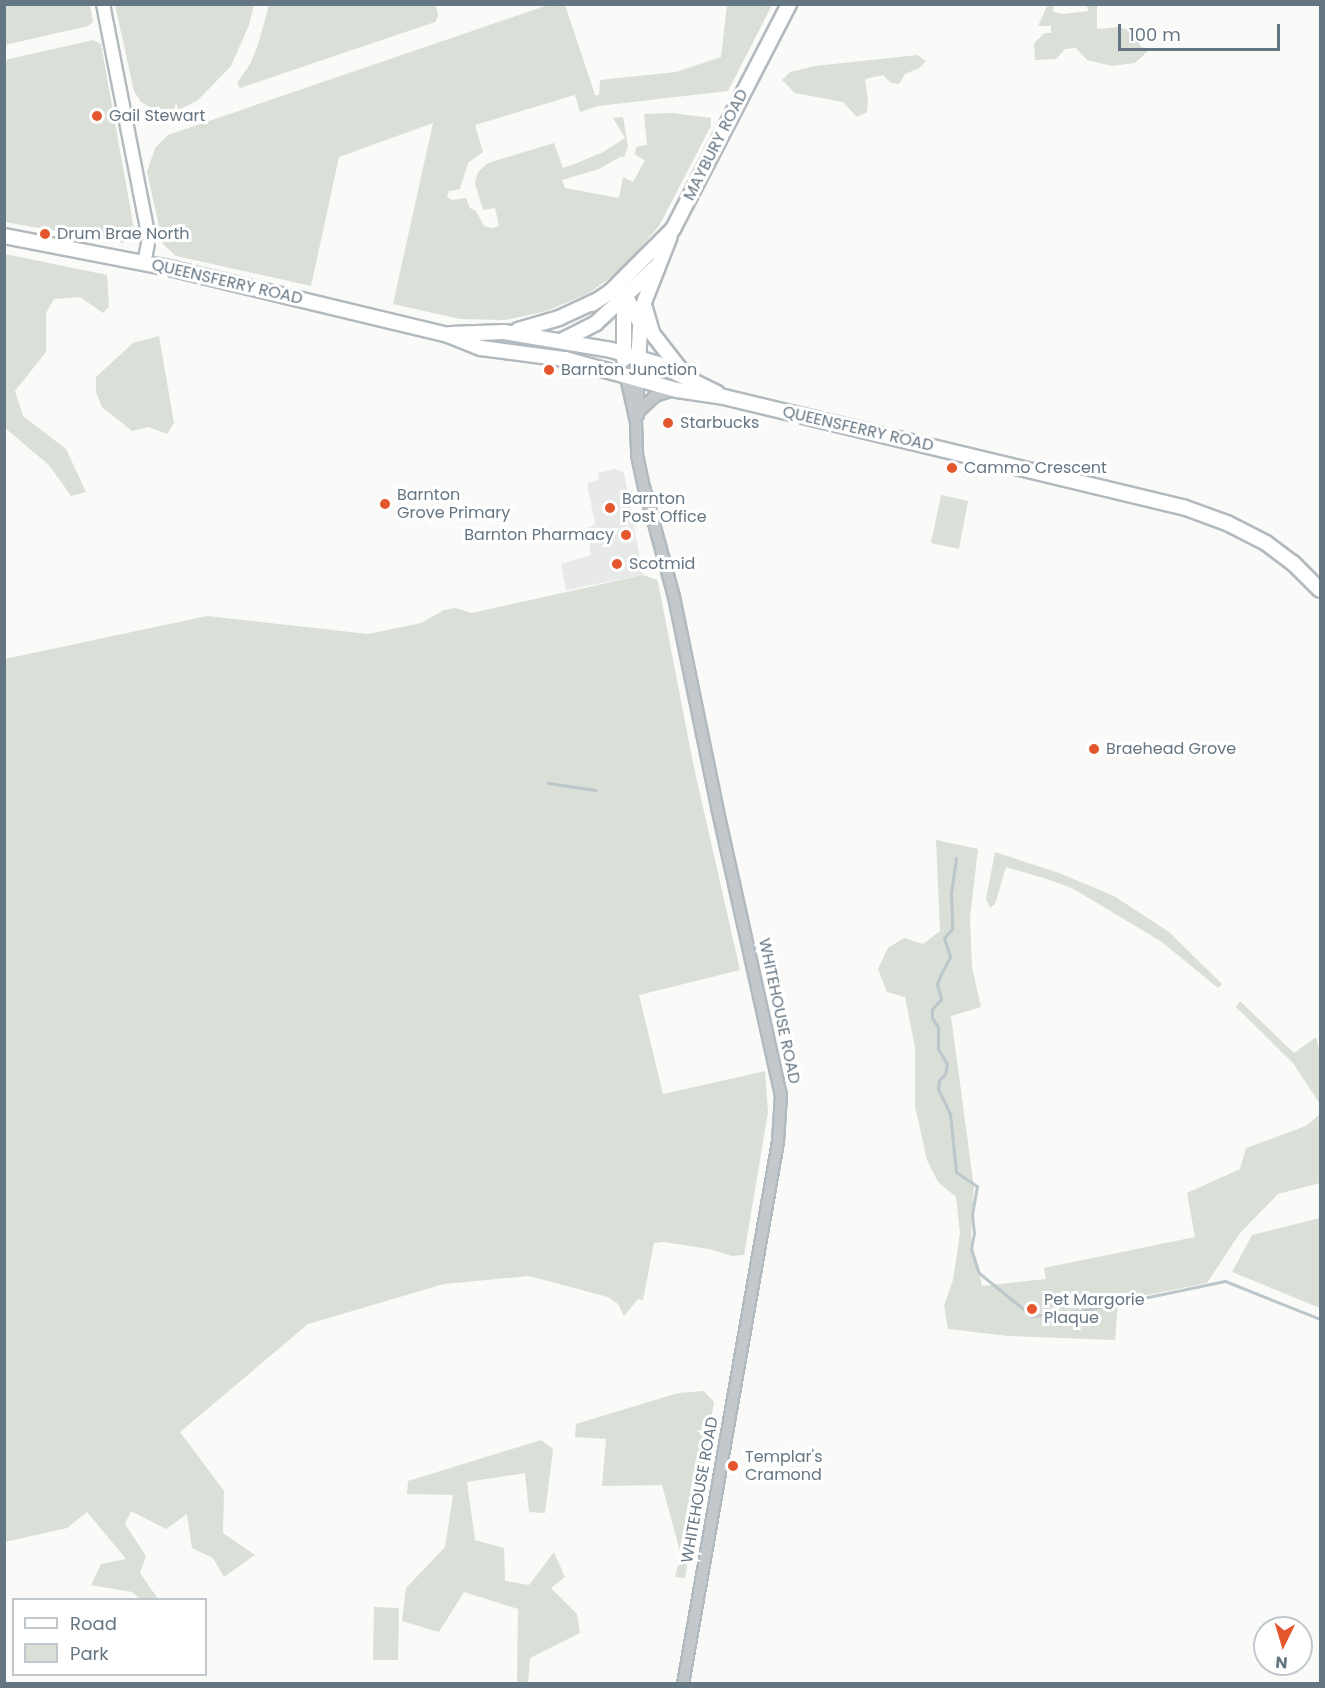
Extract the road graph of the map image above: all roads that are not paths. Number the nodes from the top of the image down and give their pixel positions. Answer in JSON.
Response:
{"nodes":[{"id":1,"x":103,"y":4,"type":"edge"},
{"id":2,"x":789,"y":4,"type":"edge"},
{"id":3,"x":673,"y":229,"type":"junction"},
{"id":4,"x":4,"y":236,"type":"edge"},
{"id":5,"x":149,"y":238,"type":"junction"},
{"id":6,"x":144,"y":263,"type":"junction"},
{"id":7,"x":657,"y":266,"type":"junction"},
{"id":8,"x":173,"y":269,"type":"junction"},
{"id":9,"x":629,"y":274,"type":"junction"},
{"id":10,"x":647,"y":294,"type":"junction"},
{"id":11,"x":624,"y":298,"type":"junction"},
{"id":12,"x":592,"y":304,"type":"junction"},
{"id":13,"x":639,"y":321,"type":"junction"},
{"id":14,"x":504,"y":332,"type":"junction"},
{"id":15,"x":448,"y":334,"type":"junction"},
{"id":16,"x":563,"y":340,"type":"junction"},
{"id":17,"x":523,"y":354,"type":"junction"},
{"id":18,"x":623,"y":354,"type":"junction"},
{"id":19,"x":638,"y":357,"type":"junction"},
{"id":20,"x":631,"y":375,"type":"junction"},
{"id":21,"x":687,"y":378,"type":"junction"},
{"id":22,"x":677,"y":390,"type":"junction"},
{"id":23,"x":724,"y":397,"type":"junction"},
{"id":24,"x":638,"y":416,"type":"junction"},
{"id":25,"x":1320,"y":590,"type":"edge"},
{"id":26,"x":683,"y":1683,"type":"edge"}],
"edges":[{"from":1,"to":5,"type":"main road"},
{"from":2,"to":3,"type":"main road","name":"MAYBURY ROAD"},
{"from":3,"to":7,"type":"main road"},
{"from":3,"to":9,"type":"main road","name":"MAYBURY ROAD"},
{"from":4,"to":6,"type":"main road","name":"QUEENSFERRY ROAD"},
{"from":5,"to":6,"type":"main road"},
{"from":5,"to":8,"type":"main road"},
{"from":6,"to":8,"type":"main road","name":"QUEENSFERRY ROAD"},
{"from":7,"to":10,"type":"main road"},
{"from":7,"to":11,"type":"main road"},
{"from":8,"to":15,"type":"main road","name":"QUEENSFERRY ROAD"},
{"from":9,"to":11,"type":"main road"},
{"from":9,"to":12,"type":"main road","name":"MAYBURY ROAD"},
{"from":10,"to":13,"type":"main road"},
{"from":10,"to":21,"type":"main road"},
{"from":11,"to":12,"type":"main road"},
{"from":11,"to":13,"type":"main road"},
{"from":11,"to":16,"type":"main road"},
{"from":11,"to":18,"type":"main road"},
{"from":12,"to":14,"type":"main road"},
{"from":13,"to":19,"type":"main road"},
{"from":14,"to":15,"type":"main road","name":"QUEENSFERRY ROAD"},
{"from":14,"to":16,"type":"main road","name":"QUEENSFERRY ROAD"},
{"from":15,"to":17,"type":"main road","name":"QUEENSFERRY ROAD"},
{"from":16,"to":17,"type":"main road"},
{"from":16,"to":18,"type":"main road","name":"QUEENSFERRY ROAD"},
{"from":17,"to":20,"type":"main road","name":"QUEENSFERRY ROAD"},
{"from":18,"to":19,"type":"main road","name":"QUEENSFERRY ROAD"},
{"from":18,"to":20,"type":"main road"},
{"from":19,"to":20,"type":"main road"},
{"from":19,"to":21,"type":"main road","name":"QUEENSFERRY ROAD"},
{"from":20,"to":22,"type":"main road","name":"QUEENSFERRY ROAD"},
{"from":20,"to":24,"type":"street","name":"WHITEHOUSE ROAD"},
{"from":21,"to":23,"type":"main road","name":"QUEENSFERRY ROAD"},
{"from":22,"to":23,"type":"main road","name":"QUEENSFERRY ROAD"},
{"from":22,"to":24,"type":"street"},
{"from":23,"to":25,"type":"main road","name":"QUEENSFERRY ROAD"},
{"from":24,"to":26,"type":"street","name":"WHITEHOUSE ROAD"}]}
